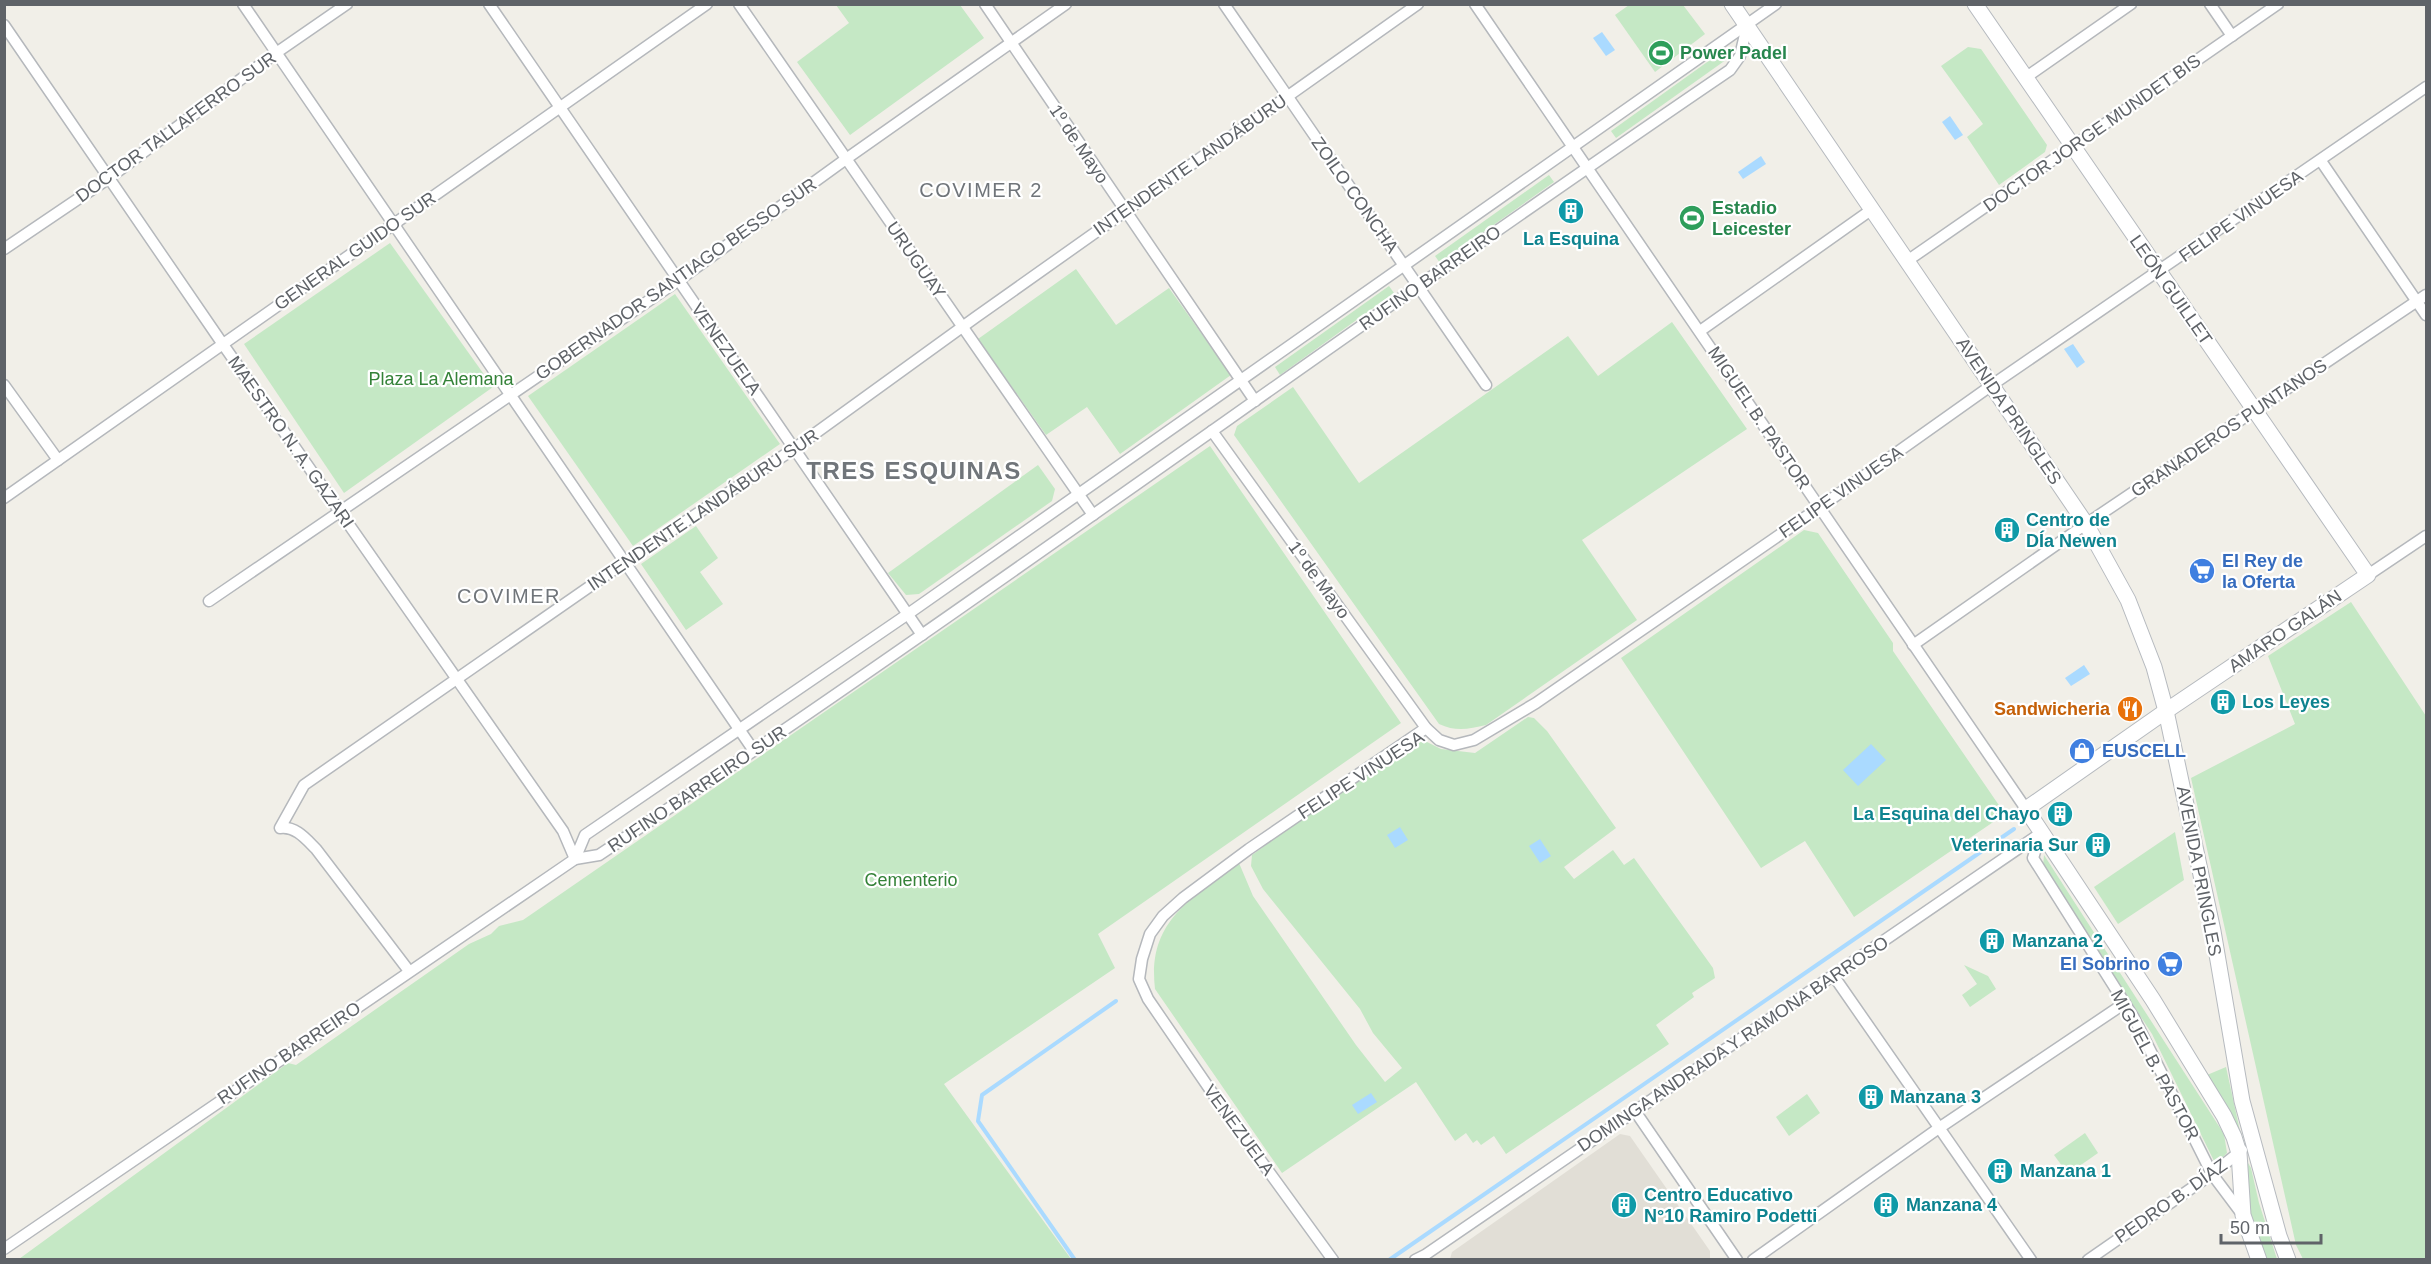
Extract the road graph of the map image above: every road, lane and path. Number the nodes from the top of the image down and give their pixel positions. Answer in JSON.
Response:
{"nodes":[{"id":1,"x":243,"y":4,"type":"edge"},
{"id":2,"x":347,"y":4,"type":"edge"},
{"id":3,"x":489,"y":4,"type":"edge"},
{"id":4,"x":707,"y":4,"type":"edge"},
{"id":5,"x":739,"y":4,"type":"edge"},
{"id":6,"x":985,"y":4,"type":"edge"},
{"id":7,"x":1066,"y":4,"type":"edge"},
{"id":8,"x":1224,"y":4,"type":"edge"},
{"id":9,"x":1418,"y":4,"type":"edge"},
{"id":10,"x":1475,"y":4,"type":"edge"},
{"id":11,"x":1732,"y":4,"type":"edge"},
{"id":12,"x":1776,"y":4,"type":"edge"},
{"id":13,"x":1975,"y":4,"type":"edge"},
{"id":14,"x":2131,"y":4,"type":"edge"},
{"id":15,"x":2210,"y":4,"type":"edge"},
{"id":16,"x":2278,"y":4,"type":"edge"},
{"id":17,"x":4,"y":25,"type":"edge"},
{"id":18,"x":1747,"y":26,"type":"junction"},
{"id":19,"x":2232,"y":36,"type":"junction"},
{"id":20,"x":1011,"y":43,"type":"junction"},
{"id":21,"x":276,"y":53,"type":"junction"},
{"id":22,"x":2025,"y":78,"type":"junction"},
{"id":23,"x":2427,"y":87,"type":"edge"},
{"id":24,"x":1287,"y":97,"type":"junction"},
{"id":25,"x":561,"y":109,"type":"junction"},
{"id":26,"x":2072,"y":146,"type":"junction"},
{"id":27,"x":1573,"y":148,"type":"junction"},
{"id":28,"x":846,"y":159,"type":"junction"},
{"id":29,"x":2321,"y":161,"type":"junction"},
{"id":30,"x":1587,"y":166,"type":"junction"},
{"id":31,"x":109,"y":178,"type":"junction"},
{"id":32,"x":1871,"y":210,"type":"junction"},
{"id":33,"x":1125,"y":212,"type":"junction"},
{"id":34,"x":393,"y":224,"type":"junction"},
{"id":35,"x":4,"y":249,"type":"edge"},
{"id":36,"x":1907,"y":261,"type":"junction"},
{"id":37,"x":1404,"y":267,"type":"junction"},
{"id":38,"x":2159,"y":272,"type":"junction"},
{"id":39,"x":678,"y":280,"type":"junction"},
{"id":40,"x":1417,"y":286,"type":"junction"},
{"id":41,"x":2422,"y":298,"type":"edge"},
{"id":42,"x":2427,"y":315,"type":"edge"},
{"id":43,"x":963,"y":327,"type":"junction"},
{"id":44,"x":1700,"y":331,"type":"junction"},
{"id":45,"x":222,"y":343,"type":"junction"},
{"id":46,"x":1240,"y":382,"type":"junction"},
{"id":47,"x":4,"y":385,"type":"edge"},
{"id":48,"x":1486,"y":385,"type":"dead end"},
{"id":49,"x":1992,"y":386,"type":"junction"},
{"id":50,"x":511,"y":396,"type":"junction"},
{"id":51,"x":1255,"y":401,"type":"junction"},
{"id":52,"x":2255,"y":411,"type":"junction"},
{"id":53,"x":1212,"y":431,"type":"junction"},
{"id":54,"x":795,"y":448,"type":"junction"},
{"id":55,"x":58,"y":460,"type":"junction"},
{"id":56,"x":1080,"y":494,"type":"junction"},
{"id":57,"x":4,"y":498,"type":"edge"},
{"id":58,"x":1820,"y":507,"type":"junction"},
{"id":59,"x":340,"y":513,"type":"junction"},
{"id":60,"x":1093,"y":515,"type":"junction"},
{"id":61,"x":2086,"y":524,"type":"junction"},
{"id":62,"x":2427,"y":536,"type":"edge"},
{"id":63,"x":625,"y":562,"type":"junction"},
{"id":64,"x":2368,"y":575,"type":"junction"},
{"id":65,"x":209,"y":601,"type":"dead end"},
{"id":66,"x":908,"y":614,"type":"junction"},
{"id":67,"x":922,"y":635,"type":"junction"},
{"id":68,"x":1913,"y":645,"type":"junction"},
{"id":69,"x":456,"y":679,"type":"junction"},
{"id":70,"x":2166,"y":711,"type":"junction"},
{"id":71,"x":1426,"y":728,"type":"junction"},
{"id":72,"x":739,"y":729,"type":"junction"},
{"id":73,"x":754,"y":751,"type":"junction"},
{"id":74,"x":2026,"y":809,"type":"junction"},
{"id":75,"x":2041,"y":833,"type":"junction"},
{"id":76,"x":575,"y":859,"type":"junction"},
{"id":77,"x":410,"y":970,"type":"junction"},
{"id":78,"x":1833,"y":975,"type":"junction"},
{"id":79,"x":1148,"y":999,"type":"joint"},
{"id":80,"x":2125,"y":1003,"type":"junction"},
{"id":81,"x":1635,"y":1111,"type":"junction"},
{"id":82,"x":1939,"y":1128,"type":"junction"},
{"id":83,"x":2253,"y":1142,"type":"junction"},
{"id":84,"x":2239,"y":1153,"type":"junction"},
{"id":85,"x":2212,"y":1174,"type":"junction"},
{"id":86,"x":2243,"y":1215,"type":"junction"},
{"id":87,"x":4,"y":1249,"type":"edge"},
{"id":88,"x":1422,"y":1258,"type":"edge"},
{"id":89,"x":1333,"y":1260,"type":"edge"},
{"id":90,"x":1737,"y":1260,"type":"edge"},
{"id":91,"x":1753,"y":1260,"type":"edge"},
{"id":92,"x":2031,"y":1260,"type":"edge"},
{"id":93,"x":2088,"y":1260,"type":"edge"},
{"id":94,"x":2259,"y":1260,"type":"edge"},
{"id":95,"x":2288,"y":1260,"type":"edge"}],
"edges":[{"from":1,"to":21,"type":"street"},
{"from":2,"to":21,"type":"street","name":"DOCTOR TALLAFERRO SUR"},
{"from":3,"to":25,"type":"street","name":"VENEZUELA"},
{"from":4,"to":25,"type":"street","name":"GENERAL GUIDO SUR"},
{"from":5,"to":28,"type":"street","name":"URUGUAY"},
{"from":6,"to":20,"type":"street","name":"1º de Mayo"},
{"from":7,"to":20,"type":"street","name":"GOBERNADOR SANTIAGO BESSO SUR"},
{"from":8,"to":24,"type":"street","name":"ZOILO CONCHA"},
{"from":9,"to":24,"type":"street","name":"INTENDENTE LANDÁBURU"},
{"from":10,"to":27,"type":"street","name":"MIGUEL B. PASTOR"},
{"from":11,"to":18,"type":"street","name":"AVENIDA PRINGLES"},
{"from":12,"to":18,"type":"street","name":"RUFINO BARREIRO"},
{"from":13,"to":22,"type":"street","name":"LEÓN GUILLET"},
{"from":14,"to":22,"type":"street"},
{"from":15,"to":19,"type":"street"},
{"from":16,"to":19,"type":"street","name":"DOCTOR JORGE MUNDET BIS"},
{"from":17,"to":31,"type":"street","name":"MAESTRO N. A. GAZARI"},
{"from":18,"to":27,"type":"street","name":"RUFINO BARREIRO"},
{"from":18,"to":30,"type":"street","name":"RUFINO BARREIRO"},
{"from":18,"to":32,"type":"street","name":"AVENIDA PRINGLES"},
{"from":19,"to":26,"type":"street","name":"DOCTOR JORGE MUNDET BIS"},
{"from":20,"to":28,"type":"street","name":"GOBERNADOR SANTIAGO BESSO SUR"},
{"from":20,"to":33,"type":"street","name":"1º de Mayo"},
{"from":21,"to":31,"type":"street","name":"DOCTOR TALLAFERRO SUR"},
{"from":21,"to":34,"type":"street"},
{"from":22,"to":26,"type":"street","name":"LEÓN GUILLET"},
{"from":23,"to":29,"type":"street","name":"FELIPE VINUESA"},
{"from":24,"to":33,"type":"street","name":"INTENDENTE LANDÁBURU"},
{"from":24,"to":37,"type":"street","name":"ZOILO CONCHA"},
{"from":25,"to":34,"type":"street","name":"GENERAL GUIDO SUR"},
{"from":25,"to":39,"type":"street","name":"VENEZUELA"},
{"from":26,"to":36,"type":"street","name":"DOCTOR JORGE MUNDET BIS"},
{"from":26,"to":38,"type":"street","name":"LEÓN GUILLET"},
{"from":27,"to":30,"type":"street","name":"MIGUEL B. PASTOR"},
{"from":27,"to":37,"type":"street","name":"RUFINO BARREIRO"},
{"from":28,"to":39,"type":"street","name":"GOBERNADOR SANTIAGO BESSO SUR"},
{"from":28,"to":43,"type":"street","name":"URUGUAY"},
{"from":29,"to":38,"type":"street","name":"FELIPE VINUESA"},
{"from":29,"to":41,"type":"street"},
{"from":30,"to":40,"type":"street","name":"RUFINO BARREIRO"},
{"from":30,"to":44,"type":"street","name":"MIGUEL B. PASTOR"},
{"from":31,"to":35,"type":"street","name":"DOCTOR TALLAFERRO SUR"},
{"from":31,"to":45,"type":"street","name":"MAESTRO N. A. GAZARI"},
{"from":32,"to":36,"type":"street","name":"AVENIDA PRINGLES"},
{"from":32,"to":44,"type":"street"},
{"from":33,"to":43,"type":"street","name":"INTENDENTE LANDÁBURU"},
{"from":33,"to":46,"type":"street","name":"1º de Mayo"},
{"from":34,"to":45,"type":"street","name":"GENERAL GUIDO SUR"},
{"from":34,"to":50,"type":"street"},
{"from":36,"to":49,"type":"street","name":"AVENIDA PRINGLES"},
{"from":37,"to":40,"type":"street","name":"ZOILO CONCHA"},
{"from":37,"to":46,"type":"street","name":"RUFINO BARREIRO"},
{"from":38,"to":49,"type":"street","name":"FELIPE VINUESA"},
{"from":38,"to":52,"type":"street","name":"LEÓN GUILLET"},
{"from":39,"to":50,"type":"street","name":"GOBERNADOR SANTIAGO BESSO SUR"},
{"from":39,"to":54,"type":"street","name":"VENEZUELA"},
{"from":40,"to":48,"type":"street","name":"ZOILO CONCHA"},
{"from":40,"to":51,"type":"street","name":"RUFINO BARREIRO"},
{"from":41,"to":42,"type":"street"},
{"from":41,"to":52,"type":"street","name":"GRANADEROS PUNTANOS"},
{"from":43,"to":54,"type":"street","name":"INTENDENTE LANDÁBURU SUR"},
{"from":43,"to":56,"type":"street","name":"URUGUAY"},
{"from":44,"to":58,"type":"street","name":"MIGUEL B. PASTOR"},
{"from":45,"to":55,"type":"street","name":"GENERAL GUIDO SUR"},
{"from":45,"to":59,"type":"street","name":"MAESTRO N. A. GAZARI"},
{"from":46,"to":51,"type":"street","name":"1º de Mayo"},
{"from":46,"to":56,"type":"street","name":"RUFINO BARREIRO"},
{"from":47,"to":55,"type":"street"},
{"from":49,"to":58,"type":"street","name":"FELIPE VINUESA"},
{"from":49,"to":61,"type":"street","name":"AVENIDA PRINGLES"},
{"from":50,"to":59,"type":"street","name":"GOBERNADOR SANTIAGO BESSO SUR"},
{"from":50,"to":63,"type":"street"},
{"from":51,"to":53,"type":"street","name":"RUFINO BARREIRO"},
{"from":52,"to":61,"type":"street","name":"GRANADEROS PUNTANOS"},
{"from":52,"to":64,"type":"street","name":"LEÓN GUILLET"},
{"from":53,"to":60,"type":"street","name":"RUFINO BARREIRO"},
{"from":53,"to":71,"type":"street","name":"1º de Mayo"},
{"from":54,"to":63,"type":"street","name":"INTENDENTE LANDÁBURU SUR"},
{"from":54,"to":66,"type":"street","name":"VENEZUELA"},
{"from":55,"to":57,"type":"street","name":"GENERAL GUIDO SUR"},
{"from":56,"to":60,"type":"street","name":"URUGUAY"},
{"from":56,"to":66,"type":"street","name":"RUFINO BARREIRO SUR"},
{"from":58,"to":68,"type":"street","name":"MIGUEL B. PASTOR"},
{"from":58,"to":71,"type":"street","name":"FELIPE VINUESA"},
{"from":59,"to":65,"type":"street","name":"GOBERNADOR SANTIAGO BESSO SUR"},
{"from":59,"to":69,"type":"street","name":"MAESTRO N. A. GAZARI"},
{"from":60,"to":67,"type":"street","name":"RUFINO BARREIRO SUR"},
{"from":61,"to":68,"type":"street","name":"GRANADEROS PUNTANOS"},
{"from":61,"to":70,"type":"street","name":"AVENIDA PRINGLES"},
{"from":62,"to":64,"type":"street","name":"AMARO GALÁN"},
{"from":63,"to":69,"type":"street","name":"INTENDENTE LANDÁBURU SUR"},
{"from":63,"to":72,"type":"street"},
{"from":64,"to":70,"type":"street","name":"AMARO GALÁN"},
{"from":66,"to":67,"type":"street","name":"VENEZUELA"},
{"from":66,"to":72,"type":"street","name":"RUFINO BARREIRO SUR"},
{"from":67,"to":73,"type":"street","name":"RUFINO BARREIRO SUR"},
{"from":68,"to":74,"type":"street","name":"MIGUEL B. PASTOR"},
{"from":69,"to":76,"type":"street","name":"MAESTRO N. A. GAZARI"},
{"from":69,"to":77,"type":"street","name":"INTENDENTE LANDÁBURU SUR"},
{"from":70,"to":74,"type":"street","name":"AMARO GALÁN"},
{"from":70,"to":83,"type":"street","name":"AVENIDA PRINGLES"},
{"from":71,"to":79,"type":"street","name":"FELIPE VINUESA"},
{"from":72,"to":73,"type":"street"},
{"from":72,"to":76,"type":"street","name":"RUFINO BARREIRO SUR"},
{"from":73,"to":76,"type":"street","name":"RUFINO BARREIRO SUR"},
{"from":74,"to":75,"type":"street","name":"MIGUEL B. PASTOR"},
{"from":75,"to":78,"type":"street","name":"DOMINGA ANDRADA Y RAMONA BARROSO"},
{"from":75,"to":80,"type":"street","name":"MIGUEL B. PASTOR"},
{"from":75,"to":84,"type":"street","name":"MIGUEL B. PASTOR"},
{"from":76,"to":77,"type":"street","name":"RUFINO BARREIRO"},
{"from":77,"to":87,"type":"street","name":"RUFINO BARREIRO"},
{"from":78,"to":81,"type":"street","name":"DOMINGA ANDRADA Y RAMONA BARROSO"},
{"from":78,"to":82,"type":"street"},
{"from":79,"to":89,"type":"street","name":"VENEZUELA"},
{"from":80,"to":82,"type":"street"},
{"from":80,"to":85,"type":"street","name":"MIGUEL B. PASTOR"},
{"from":81,"to":88,"type":"street","name":"DOMINGA ANDRADA Y RAMONA BARROSO"},
{"from":81,"to":90,"type":"street"},
{"from":82,"to":91,"type":"street"},
{"from":82,"to":92,"type":"street"},
{"from":83,"to":84,"type":"street","name":"PEDRO B. DÍAZ"},
{"from":83,"to":95,"type":"street","name":"AVENIDA PRINGLES"},
{"from":84,"to":85,"type":"street","name":"PEDRO B. DÍAZ"},
{"from":84,"to":86,"type":"street","name":"MIGUEL B. PASTOR"},
{"from":85,"to":86,"type":"street","name":"MIGUEL B. PASTOR"},
{"from":85,"to":93,"type":"street","name":"PEDRO B. DÍAZ"},
{"from":86,"to":94,"type":"street","name":"MIGUEL B. PASTOR"}]}
